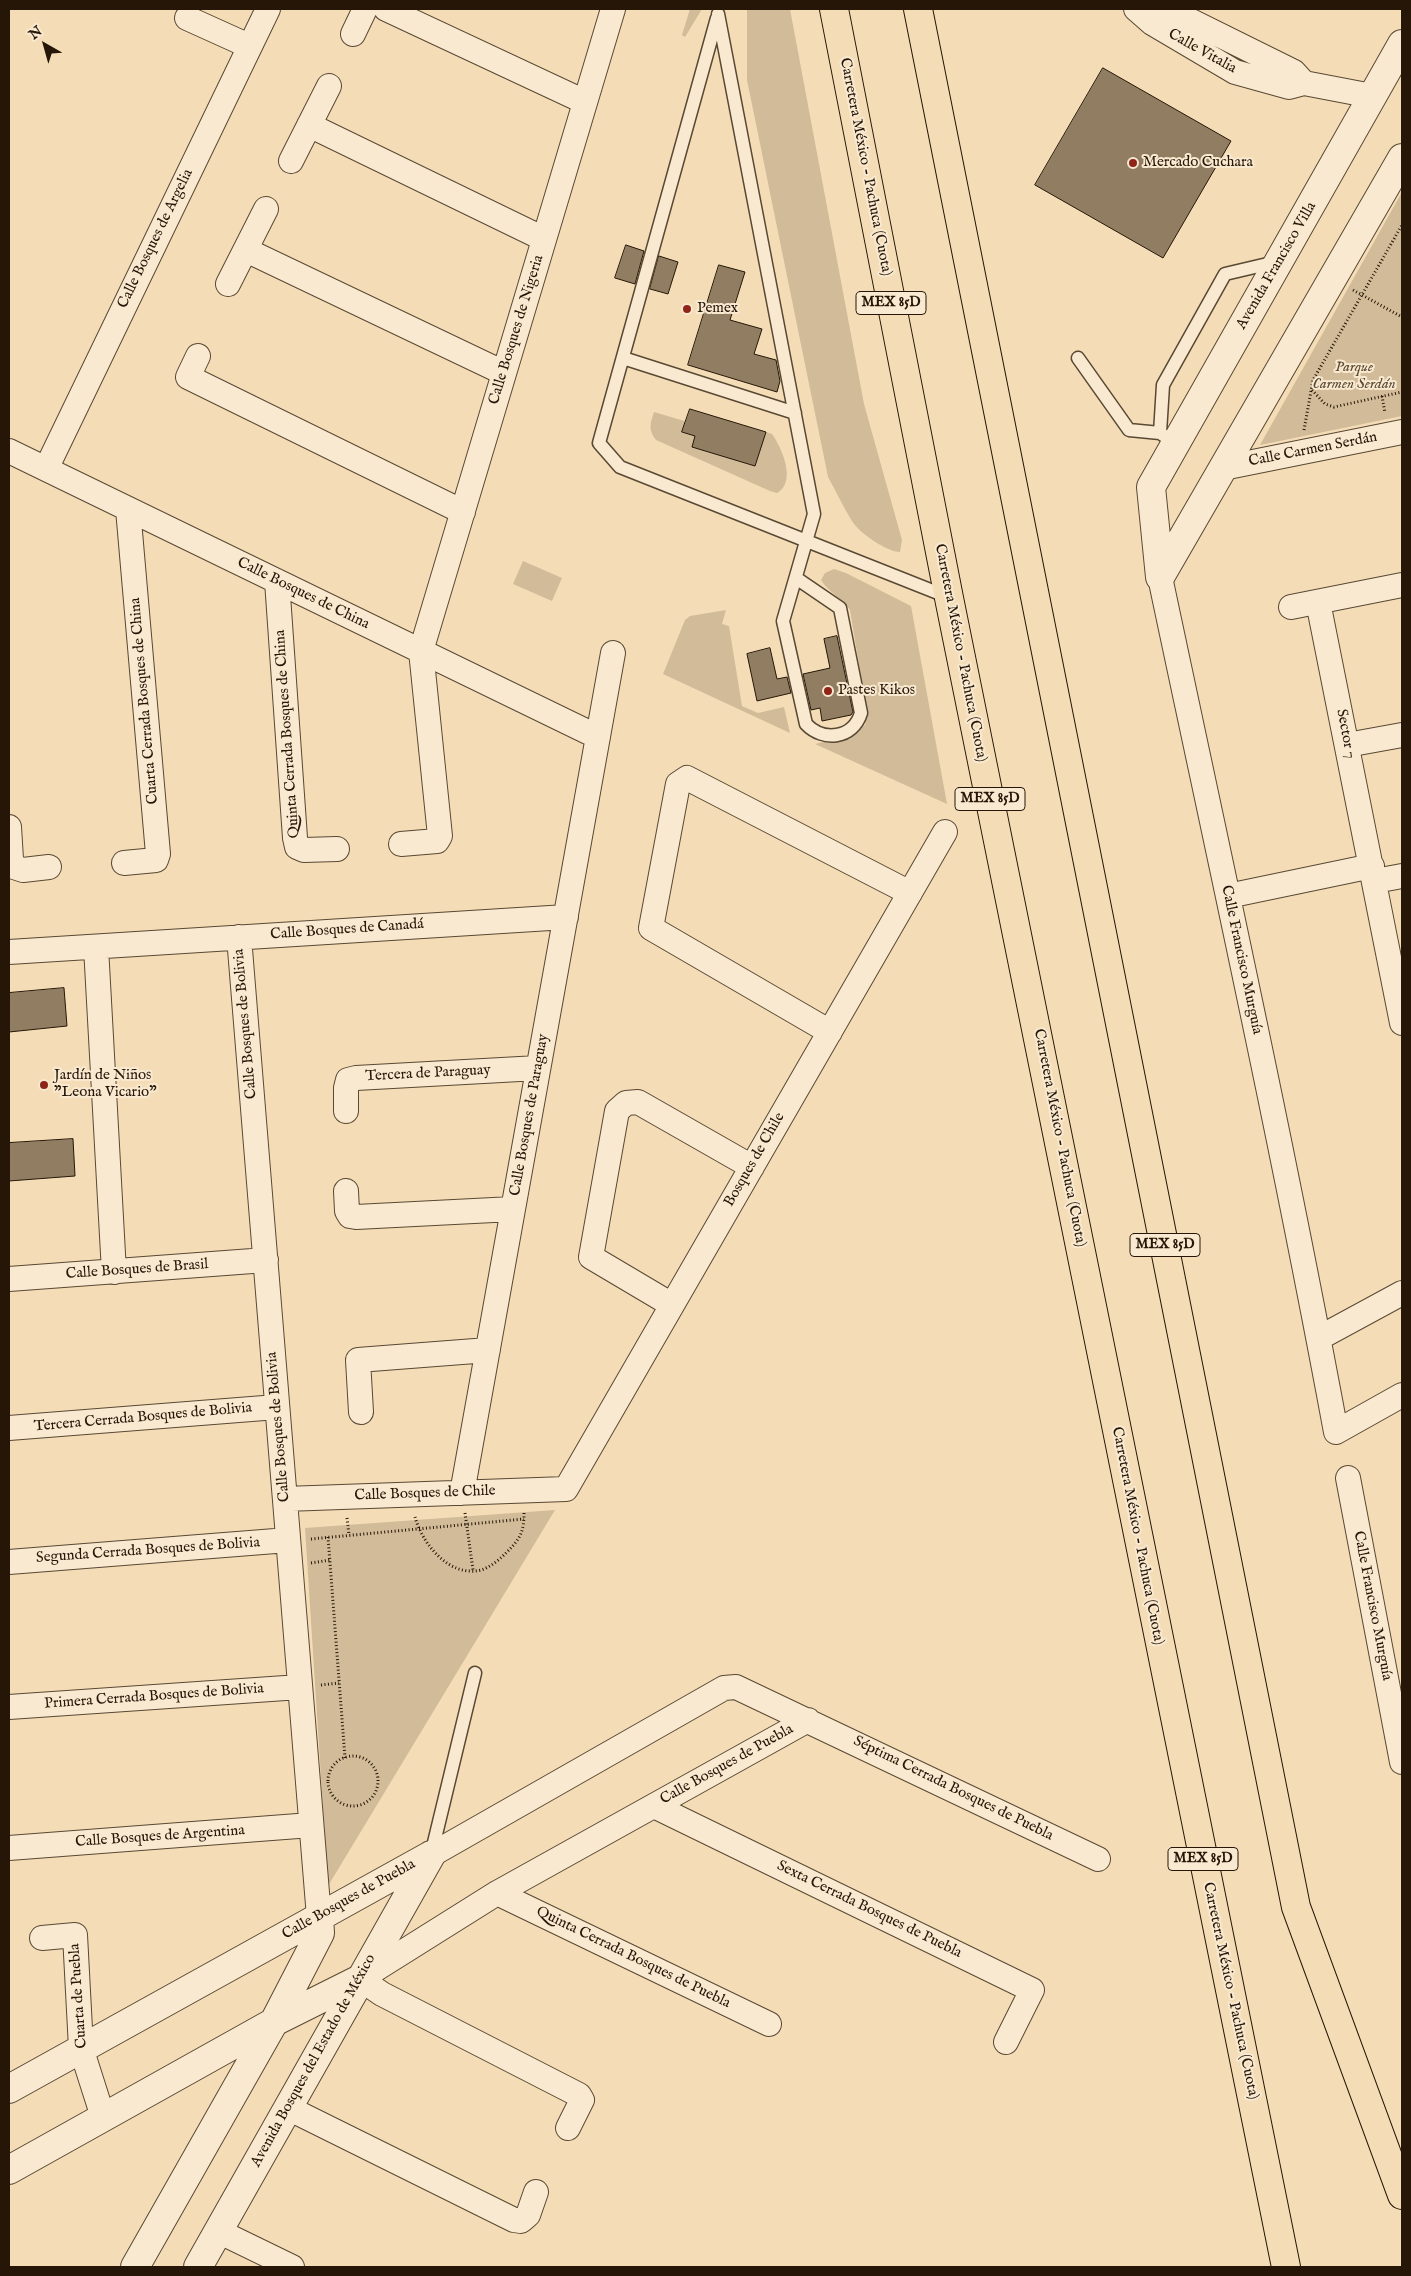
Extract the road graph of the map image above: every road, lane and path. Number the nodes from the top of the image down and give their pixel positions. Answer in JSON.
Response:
{"nodes":[{"id":1,"x":268,"y":9,"type":"edge"},
{"id":2,"x":365,"y":9,"type":"edge"},
{"id":3,"x":386,"y":9,"type":"edge"},
{"id":4,"x":612,"y":9,"type":"edge"},
{"id":5,"x":834,"y":9,"type":"edge"},
{"id":6,"x":918,"y":9,"type":"edge"},
{"id":7,"x":719,"y":12,"type":"edge"},
{"id":8,"x":1154,"y":12,"type":"edge"},
{"id":9,"x":187,"y":18,"type":"dead end"},
{"id":10,"x":353,"y":34,"type":"dead end"},
{"id":11,"x":1402,"y":44,"type":"edge"},
{"id":12,"x":249,"y":46,"type":"junction"},
{"id":13,"x":329,"y":86,"type":"dead end"},
{"id":14,"x":1372,"y":96,"type":"junction"},
{"id":15,"x":585,"y":102,"type":"junction"},
{"id":16,"x":309,"y":125,"type":"junction"},
{"id":17,"x":1402,"y":158,"type":"edge"},
{"id":18,"x":291,"y":161,"type":"dead end"},
{"id":19,"x":266,"y":209,"type":"dead end"},
{"id":20,"x":1402,"y":225,"type":"edge"},
{"id":21,"x":544,"y":239,"type":"junction"},
{"id":22,"x":246,"y":250,"type":"junction"},
{"id":23,"x":1281,"y":260,"type":"junction"},
{"id":24,"x":1332,"y":279,"type":"junction"},
{"id":25,"x":228,"y":284,"type":"dead end"},
{"id":26,"x":1362,"y":295,"type":"junction"},
{"id":27,"x":1401,"y":315,"type":"edge"},
{"id":28,"x":198,"y":356,"type":"dead end"},
{"id":29,"x":623,"y":358,"type":"junction"},
{"id":30,"x":1078,"y":358,"type":"dead end"},
{"id":31,"x":504,"y":373,"type":"junction"},
{"id":32,"x":1311,"y":389,"type":"junction"},
{"id":33,"x":1402,"y":392,"type":"edge"},
{"id":34,"x":795,"y":413,"type":"junction"},
{"id":35,"x":1402,"y":432,"type":"edge"},
{"id":36,"x":1168,"y":438,"type":"junction"},
{"id":37,"x":9,"y":451,"type":"edge"},
{"id":38,"x":1300,"y":453,"type":"junction"},
{"id":39,"x":1223,"y":468,"type":"junction"},
{"id":40,"x":46,"y":469,"type":"junction"},
{"id":41,"x":1151,"y":488,"type":"joint"},
{"id":42,"x":128,"y":509,"type":"junction"},
{"id":43,"x":463,"y":512,"type":"junction"},
{"id":44,"x":806,"y":542,"type":"junction"},
{"id":45,"x":1160,"y":577,"type":"junction"},
{"id":46,"x":796,"y":578,"type":"junction"},
{"id":47,"x":277,"y":581,"type":"junction"},
{"id":48,"x":1402,"y":585,"type":"edge"},
{"id":49,"x":949,"y":598,"type":"junction"},
{"id":50,"x":1318,"y":602,"type":"junction"},
{"id":51,"x":1291,"y":608,"type":"dead end"},
{"id":52,"x":421,"y":651,"type":"junction"},
{"id":53,"x":613,"y":653,"type":"dead end"},
{"id":54,"x":1402,"y":735,"type":"edge"},
{"id":55,"x":598,"y":737,"type":"junction"},
{"id":56,"x":1347,"y":745,"type":"junction"},
{"id":57,"x":9,"y":827,"type":"edge"},
{"id":58,"x":945,"y":832,"type":"dead end"},
{"id":59,"x":401,"y":844,"type":"dead end"},
{"id":60,"x":337,"y":849,"type":"dead end"},
{"id":61,"x":124,"y":863,"type":"dead end"},
{"id":62,"x":49,"y":867,"type":"dead end"},
{"id":63,"x":1373,"y":874,"type":"junction"},
{"id":64,"x":1402,"y":876,"type":"edge"},
{"id":65,"x":910,"y":892,"type":"junction"},
{"id":66,"x":1228,"y":896,"type":"junction"},
{"id":67,"x":566,"y":917,"type":"junction"},
{"id":68,"x":239,"y":937,"type":"junction"},
{"id":69,"x":96,"y":947,"type":"junction"},
{"id":70,"x":9,"y":952,"type":"edge"},
{"id":71,"x":1402,"y":1021,"type":"edge"},
{"id":72,"x":830,"y":1032,"type":"junction"},
{"id":73,"x":538,"y":1068,"type":"junction"},
{"id":74,"x":346,"y":1111,"type":"dead end"},
{"id":75,"x":752,"y":1167,"type":"junction"},
{"id":76,"x":346,"y":1191,"type":"dead end"},
{"id":77,"x":513,"y":1209,"type":"junction"},
{"id":78,"x":266,"y":1260,"type":"junction"},
{"id":79,"x":114,"y":1272,"type":"junction"},
{"id":80,"x":9,"y":1279,"type":"edge"},
{"id":81,"x":1402,"y":1293,"type":"edge"},
{"id":82,"x":672,"y":1305,"type":"junction"},
{"id":83,"x":1319,"y":1338,"type":"junction"},
{"id":84,"x":488,"y":1350,"type":"junction"},
{"id":85,"x":1402,"y":1395,"type":"edge"},
{"id":86,"x":277,"y":1407,"type":"junction"},
{"id":87,"x":362,"y":1412,"type":"dead end"},
{"id":88,"x":9,"y":1428,"type":"edge"},
{"id":89,"x":1348,"y":1478,"type":"dead end"},
{"id":90,"x":566,"y":1489,"type":"joint"},
{"id":91,"x":524,"y":1491,"type":"junction"},
{"id":92,"x":462,"y":1493,"type":"junction"},
{"id":93,"x":409,"y":1494,"type":"junction"},
{"id":94,"x":285,"y":1499,"type":"junction"},
{"id":95,"x":524,"y":1519,"type":"junction"},
{"id":96,"x":466,"y":1524,"type":"junction"},
{"id":97,"x":418,"y":1528,"type":"junction"},
{"id":98,"x":328,"y":1537,"type":"junction"},
{"id":99,"x":288,"y":1540,"type":"junction"},
{"id":100,"x":9,"y":1562,"type":"edge"},
{"id":101,"x":473,"y":1570,"type":"junction"},
{"id":102,"x":475,"y":1673,"type":"dead end"},
{"id":103,"x":300,"y":1687,"type":"junction"},
{"id":104,"x":1397,"y":1706,"type":"edge"},
{"id":105,"x":9,"y":1707,"type":"edge"},
{"id":106,"x":808,"y":1720,"type":"junction"},
{"id":107,"x":345,"y":1758,"type":"junction"},
{"id":108,"x":1402,"y":1762,"type":"edge"},
{"id":109,"x":654,"y":1806,"type":"junction"},
{"id":110,"x":311,"y":1825,"type":"junction"},
{"id":111,"x":9,"y":1848,"type":"edge"},
{"id":112,"x":431,"y":1855,"type":"junction"},
{"id":113,"x":1098,"y":1859,"type":"dead end"},
{"id":114,"x":497,"y":1893,"type":"junction"},
{"id":115,"x":319,"y":1917,"type":"junction"},
{"id":116,"x":42,"y":1938,"type":"dead end"},
{"id":117,"x":360,"y":1979,"type":"junction"},
{"id":118,"x":274,"y":2022,"type":"junction"},
{"id":119,"x":769,"y":2024,"type":"dead end"},
{"id":120,"x":1006,"y":2042,"type":"dead end"},
{"id":121,"x":82,"y":2048,"type":"junction"},
{"id":122,"x":206,"y":2060,"type":"junction"},
{"id":123,"x":238,"y":2086,"type":"junction"},
{"id":124,"x":9,"y":2089,"type":"edge"},
{"id":125,"x":288,"y":2108,"type":"junction"},
{"id":126,"x":104,"y":2117,"type":"junction"},
{"id":127,"x":568,"y":2128,"type":"dead end"},
{"id":128,"x":9,"y":2170,"type":"edge"},
{"id":129,"x":536,"y":2192,"type":"dead end"},
{"id":130,"x":1402,"y":2195,"type":"edge"},
{"id":131,"x":218,"y":2231,"type":"junction"},
{"id":132,"x":135,"y":2267,"type":"edge"},
{"id":133,"x":198,"y":2267,"type":"edge"},
{"id":134,"x":292,"y":2267,"type":"edge"},
{"id":135,"x":1286,"y":2267,"type":"edge"}],
"edges":[{"from":1,"to":12,"type":"street","name":"Calle Bosques de Argelia"},
{"from":2,"to":10,"type":"street"},
{"from":3,"to":15,"type":"street"},
{"from":4,"to":15,"type":"street","name":"Calle Bosques de Nigeria"},
{"from":5,"to":49,"type":"highway","name":"Carretera México - Pachuca (Cuota)","number":"MEX 85D"},
{"from":6,"to":130,"type":"highway","number":"MEX 85D"},
{"from":7,"to":29,"type":"lane"},
{"from":7,"to":34,"type":"lane"},
{"from":8,"to":14,"type":"street","name":"Calle Vitalia"},
{"from":9,"to":12,"type":"street"},
{"from":11,"to":14,"type":"street","name":"Avenida Francisco Villa"},
{"from":12,"to":40,"type":"street","name":"Calle Bosques de Argelia"},
{"from":13,"to":16,"type":"street"},
{"from":14,"to":23,"type":"street","name":"Avenida Francisco Villa"},
{"from":15,"to":21,"type":"street","name":"Calle Bosques de Nigeria"},
{"from":16,"to":18,"type":"street"},
{"from":16,"to":21,"type":"street"},
{"from":17,"to":24,"type":"street"},
{"from":19,"to":22,"type":"street"},
{"from":20,"to":26,"type":"path"},
{"from":21,"to":31,"type":"street","name":"Calle Bosques de Nigeria"},
{"from":22,"to":25,"type":"street"},
{"from":22,"to":31,"type":"street"},
{"from":23,"to":36,"type":"street","name":"Avenida Francisco Villa"},
{"from":23,"to":36,"type":"lane"},
{"from":24,"to":26,"type":"path"},
{"from":24,"to":39,"type":"street"},
{"from":26,"to":27,"type":"path"},
{"from":26,"to":32,"type":"path"},
{"from":28,"to":43,"type":"street"},
{"from":29,"to":34,"type":"lane"},
{"from":29,"to":44,"type":"lane"},
{"from":30,"to":36,"type":"lane"},
{"from":31,"to":43,"type":"street","name":"Calle Bosques de Nigeria"},
{"from":32,"to":33,"type":"path"},
{"from":32,"to":38,"type":"path"},
{"from":34,"to":44,"type":"lane"},
{"from":35,"to":38,"type":"street","name":"Calle Carmen Serdán"},
{"from":36,"to":41,"type":"street","name":"Avenida Francisco Villa"},
{"from":37,"to":40,"type":"street","name":"Calle Bosques de China"},
{"from":38,"to":39,"type":"street","name":"Calle Carmen Serdán"},
{"from":39,"to":45,"type":"street"},
{"from":40,"to":42,"type":"street","name":"Calle Bosques de China"},
{"from":41,"to":45,"type":"street","name":"Calle Francisco Murguía"},
{"from":42,"to":47,"type":"street","name":"Calle Bosques de China"},
{"from":42,"to":61,"type":"street","name":"Cuarta Cerrada Bosques de China"},
{"from":43,"to":52,"type":"street","name":"Calle Bosques de Nigeria"},
{"from":44,"to":46,"type":"lane"},
{"from":44,"to":49,"type":"lane"},
{"from":45,"to":66,"type":"street","name":"Calle Francisco Murguía"},
{"from":46,"to":46,"type":"lane"},
{"from":47,"to":52,"type":"street","name":"Calle Bosques de China"},
{"from":47,"to":60,"type":"street","name":"Quinta Cerrada Bosques de China"},
{"from":48,"to":50,"type":"street"},
{"from":49,"to":135,"type":"highway","name":"Carretera México - Pachuca (Cuota)","number":"MEX 85D"},
{"from":50,"to":51,"type":"street"},
{"from":50,"to":56,"type":"street","name":"Sector 7"},
{"from":52,"to":55,"type":"street","name":"Calle Bosques de China"},
{"from":52,"to":59,"type":"street"},
{"from":53,"to":55,"type":"street","name":"Calle Bosques de Paraguay"},
{"from":54,"to":56,"type":"street"},
{"from":55,"to":67,"type":"street","name":"Calle Bosques de Paraguay"},
{"from":56,"to":63,"type":"street","name":"Sector 7"},
{"from":57,"to":62,"type":"street"},
{"from":58,"to":65,"type":"street","name":"Bosques de Chile"},
{"from":63,"to":64,"type":"street"},
{"from":63,"to":66,"type":"street"},
{"from":63,"to":71,"type":"street","name":"Sector 7"},
{"from":65,"to":72,"type":"street","name":"Bosques de Chile"},
{"from":65,"to":72,"type":"street"},
{"from":66,"to":83,"type":"street","name":"Calle Francisco Murguía"},
{"from":67,"to":68,"type":"street","name":"Calle Bosques de Canadá"},
{"from":67,"to":73,"type":"street","name":"Calle Bosques de Paraguay"},
{"from":68,"to":69,"type":"street","name":"Calle Bosques de Canadá"},
{"from":68,"to":78,"type":"street","name":"Calle Bosques de Bolivia"},
{"from":69,"to":70,"type":"street","name":"Calle Bosques de Canadá"},
{"from":69,"to":79,"type":"street"},
{"from":72,"to":75,"type":"street","name":"Bosques de Chile"},
{"from":73,"to":74,"type":"street","name":"Tercera de Paraguay"},
{"from":73,"to":77,"type":"street","name":"Calle Bosques de Paraguay"},
{"from":75,"to":82,"type":"street","name":"Bosques de Chile"},
{"from":75,"to":82,"type":"street"},
{"from":76,"to":77,"type":"street"},
{"from":77,"to":84,"type":"street","name":"Calle Bosques de Paraguay"},
{"from":78,"to":79,"type":"street","name":"Calle Bosques de Brasil"},
{"from":78,"to":86,"type":"street","name":"Calle Bosques de Bolivia"},
{"from":79,"to":80,"type":"street","name":"Calle Bosques de Brasil"},
{"from":81,"to":83,"type":"street"},
{"from":82,"to":90,"type":"street","name":"Bosques de Chile"},
{"from":83,"to":85,"type":"street","name":"Calle Francisco Murguía"},
{"from":84,"to":87,"type":"street"},
{"from":84,"to":92,"type":"street","name":"Calle Bosques de Paraguay"},
{"from":86,"to":88,"type":"street","name":"Tercera Cerrada Bosques de Bolivia"},
{"from":86,"to":94,"type":"street","name":"Calle Bosques de Bolivia"},
{"from":89,"to":104,"type":"street","name":"Calle Francisco Murguía"},
{"from":90,"to":91,"type":"street","name":"Calle Bosques de Chile"},
{"from":91,"to":92,"type":"street","name":"Calle Bosques de Chile"},
{"from":91,"to":95,"type":"path"},
{"from":92,"to":93,"type":"street","name":"Calle Bosques de Chile"},
{"from":92,"to":96,"type":"path"},
{"from":93,"to":94,"type":"street","name":"Calle Bosques de Chile"},
{"from":93,"to":97,"type":"path"},
{"from":94,"to":99,"type":"street","name":"Calle Bosques de Bolivia"},
{"from":95,"to":96,"type":"path"},
{"from":95,"to":101,"type":"path"},
{"from":96,"to":97,"type":"path"},
{"from":96,"to":101,"type":"path"},
{"from":97,"to":98,"type":"path"},
{"from":97,"to":101,"type":"path"},
{"from":98,"to":99,"type":"path"},
{"from":98,"to":107,"type":"path"},
{"from":99,"to":100,"type":"street","name":"Segunda Cerrada Bosques de Bolivia"},
{"from":99,"to":103,"type":"street","name":"Calle Bosques de Bolivia"},
{"from":102,"to":112,"type":"lane"},
{"from":103,"to":105,"type":"street","name":"Primera Cerrada Bosques de Bolivia"},
{"from":103,"to":110,"type":"street","name":"Calle Bosques de Bolivia"},
{"from":104,"to":108,"type":"street","name":"Calle Francisco Murguía"},
{"from":106,"to":109,"type":"street","name":"Calle Bosques de Puebla"},
{"from":106,"to":112,"type":"street","name":"Calle Bosques de Puebla"},
{"from":106,"to":113,"type":"street","name":"Séptima Cerrada Bosques de Puebla"},
{"from":107,"to":107,"type":"path"},
{"from":109,"to":114,"type":"street","name":"Calle Bosques de Puebla"},
{"from":109,"to":120,"type":"street","name":"Sexta Cerrada Bosques de Puebla"},
{"from":110,"to":111,"type":"street","name":"Calle Bosques de Argentina"},
{"from":110,"to":115,"type":"street","name":"Calle Bosques de Bolivia"},
{"from":112,"to":115,"type":"street","name":"Calle Bosques de Puebla"},
{"from":112,"to":117,"type":"street","name":"Avenida Bosques del Estado de México"},
{"from":114,"to":117,"type":"street","name":"Calle Bosques de Puebla"},
{"from":114,"to":119,"type":"street","name":"Quinta Cerrada Bosques de Puebla"},
{"from":115,"to":118,"type":"street"},
{"from":115,"to":121,"type":"street","name":"Calle Bosques de Puebla"},
{"from":116,"to":121,"type":"street","name":"Cuarta de Puebla"},
{"from":117,"to":118,"type":"street","name":"Calle Bosques de Puebla"},
{"from":117,"to":125,"type":"street","name":"Avenida Bosques del Estado de México"},
{"from":117,"to":127,"type":"street"},
{"from":118,"to":122,"type":"street","name":"Calle Bosques de Puebla"},
{"from":118,"to":123,"type":"street"},
{"from":121,"to":124,"type":"street","name":"Calle Bosques de Puebla"},
{"from":121,"to":126,"type":"street","name":"Cuarta de Puebla"},
{"from":122,"to":123,"type":"street"},
{"from":122,"to":126,"type":"street","name":"Calle Bosques de Puebla"},
{"from":123,"to":132,"type":"street"},
{"from":125,"to":129,"type":"street"},
{"from":125,"to":131,"type":"street","name":"Avenida Bosques del Estado de México"},
{"from":126,"to":128,"type":"street","name":"Calle Bosques de Puebla"},
{"from":131,"to":133,"type":"street","name":"Avenida Bosques del Estado de México"},
{"from":131,"to":134,"type":"street"}]}
